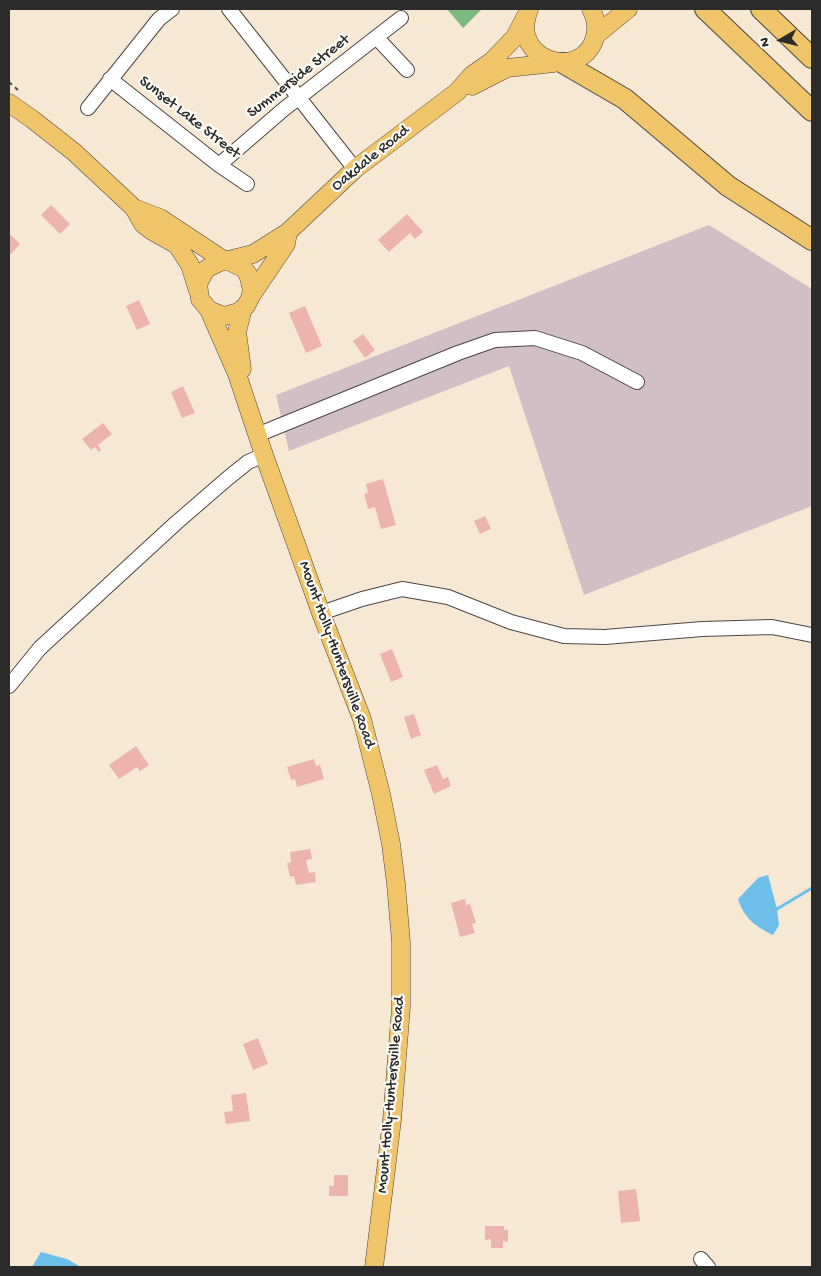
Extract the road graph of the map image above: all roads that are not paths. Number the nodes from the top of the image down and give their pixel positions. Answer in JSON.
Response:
{"nodes":[{"id":1,"x":172,"y":9,"type":"edge"},
{"id":2,"x":229,"y":9,"type":"edge"},
{"id":3,"x":591,"y":9,"type":"edge"},
{"id":4,"x":628,"y":9,"type":"edge"},
{"id":5,"x":761,"y":9,"type":"edge"},
{"id":6,"x":530,"y":10,"type":"edge"},
{"id":7,"x":707,"y":10,"type":"edge"},
{"id":8,"x":401,"y":18,"type":"dead end"},
{"id":9,"x":595,"y":36,"type":"junction"},
{"id":10,"x":378,"y":38,"type":"junction"},
{"id":11,"x":812,"y":58,"type":"edge"},
{"id":12,"x":560,"y":62,"type":"junction"},
{"id":13,"x":407,"y":70,"type":"dead end"},
{"id":14,"x":110,"y":79,"type":"junction"},
{"id":15,"x":457,"y":92,"type":"junction"},
{"id":16,"x":14,"y":97,"type":"edge"},
{"id":17,"x":299,"y":98,"type":"junction"},
{"id":18,"x":88,"y":108,"type":"dead end"},
{"id":19,"x":812,"y":112,"type":"edge"},
{"id":20,"x":219,"y":165,"type":"junction"},
{"id":21,"x":355,"y":169,"type":"junction"},
{"id":22,"x":247,"y":184,"type":"dead end"},
{"id":23,"x":134,"y":208,"type":"junction"},
{"id":24,"x":288,"y":232,"type":"junction"},
{"id":25,"x":812,"y":240,"type":"edge"},
{"id":26,"x":227,"y":261,"type":"junction"},
{"id":27,"x":198,"y":292,"type":"junction"},
{"id":28,"x":246,"y":303,"type":"junction"},
{"id":29,"x":209,"y":310,"type":"junction"},
{"id":30,"x":637,"y":382,"type":"dead end"},
{"id":31,"x":258,"y":435,"type":"junction"},
{"id":32,"x":264,"y":455,"type":"junction"},
{"id":33,"x":322,"y":613,"type":"junction"},
{"id":34,"x":812,"y":635,"type":"edge"},
{"id":35,"x":9,"y":686,"type":"edge"},
{"id":36,"x":374,"y":1267,"type":"edge"}],
"edges":[{"from":1,"to":14,"type":"street"},
{"from":2,"to":17,"type":"street"},
{"from":3,"to":9,"type":"main road"},
{"from":4,"to":9,"type":"main road"},
{"from":5,"to":11,"type":"highway"},
{"from":6,"to":12,"type":"main road"},
{"from":6,"to":15,"type":"main road","name":"Oakdale Road"},
{"from":7,"to":19,"type":"highway"},
{"from":8,"to":10,"type":"street","name":"Summerside Street"},
{"from":9,"to":12,"type":"main road","name":"Oakdale Road"},
{"from":10,"to":13,"type":"street"},
{"from":10,"to":17,"type":"street","name":"Summerside Street"},
{"from":12,"to":15,"type":"main road","name":"Oakdale Road"},
{"from":12,"to":25,"type":"highway"},
{"from":14,"to":18,"type":"street"},
{"from":14,"to":20,"type":"street","name":"Sunset Lake Street"},
{"from":15,"to":21,"type":"main road","name":"Oakdale Road"},
{"from":16,"to":23,"type":"main road"},
{"from":17,"to":20,"type":"street","name":"Summerside Street"},
{"from":17,"to":21,"type":"street"},
{"from":20,"to":22,"type":"street","name":"Sunset Lake Street"},
{"from":21,"to":24,"type":"main road","name":"Oakdale Road"},
{"from":23,"to":26,"type":"main road"},
{"from":23,"to":27,"type":"main road"},
{"from":24,"to":26,"type":"main road","name":"Oakdale Road"},
{"from":24,"to":28,"type":"main road","name":"Oakdale Road"},
{"from":26,"to":27,"type":"main road"},
{"from":26,"to":28,"type":"main road"},
{"from":27,"to":29,"type":"main road"},
{"from":28,"to":29,"type":"main road"},
{"from":28,"to":31,"type":"main road","name":"Mount Holly-Huntersville Road"},
{"from":29,"to":31,"type":"main road","name":"Mount Holly-Huntersville Road"},
{"from":30,"to":31,"type":"street"},
{"from":31,"to":32,"type":"main road","name":"Mount Holly-Huntersville Road"},
{"from":32,"to":33,"type":"main road","name":"Mount Holly-Huntersville Road"},
{"from":32,"to":35,"type":"street"},
{"from":33,"to":34,"type":"street"},
{"from":33,"to":36,"type":"main road","name":"Mount Holly-Huntersville Road"}]}
